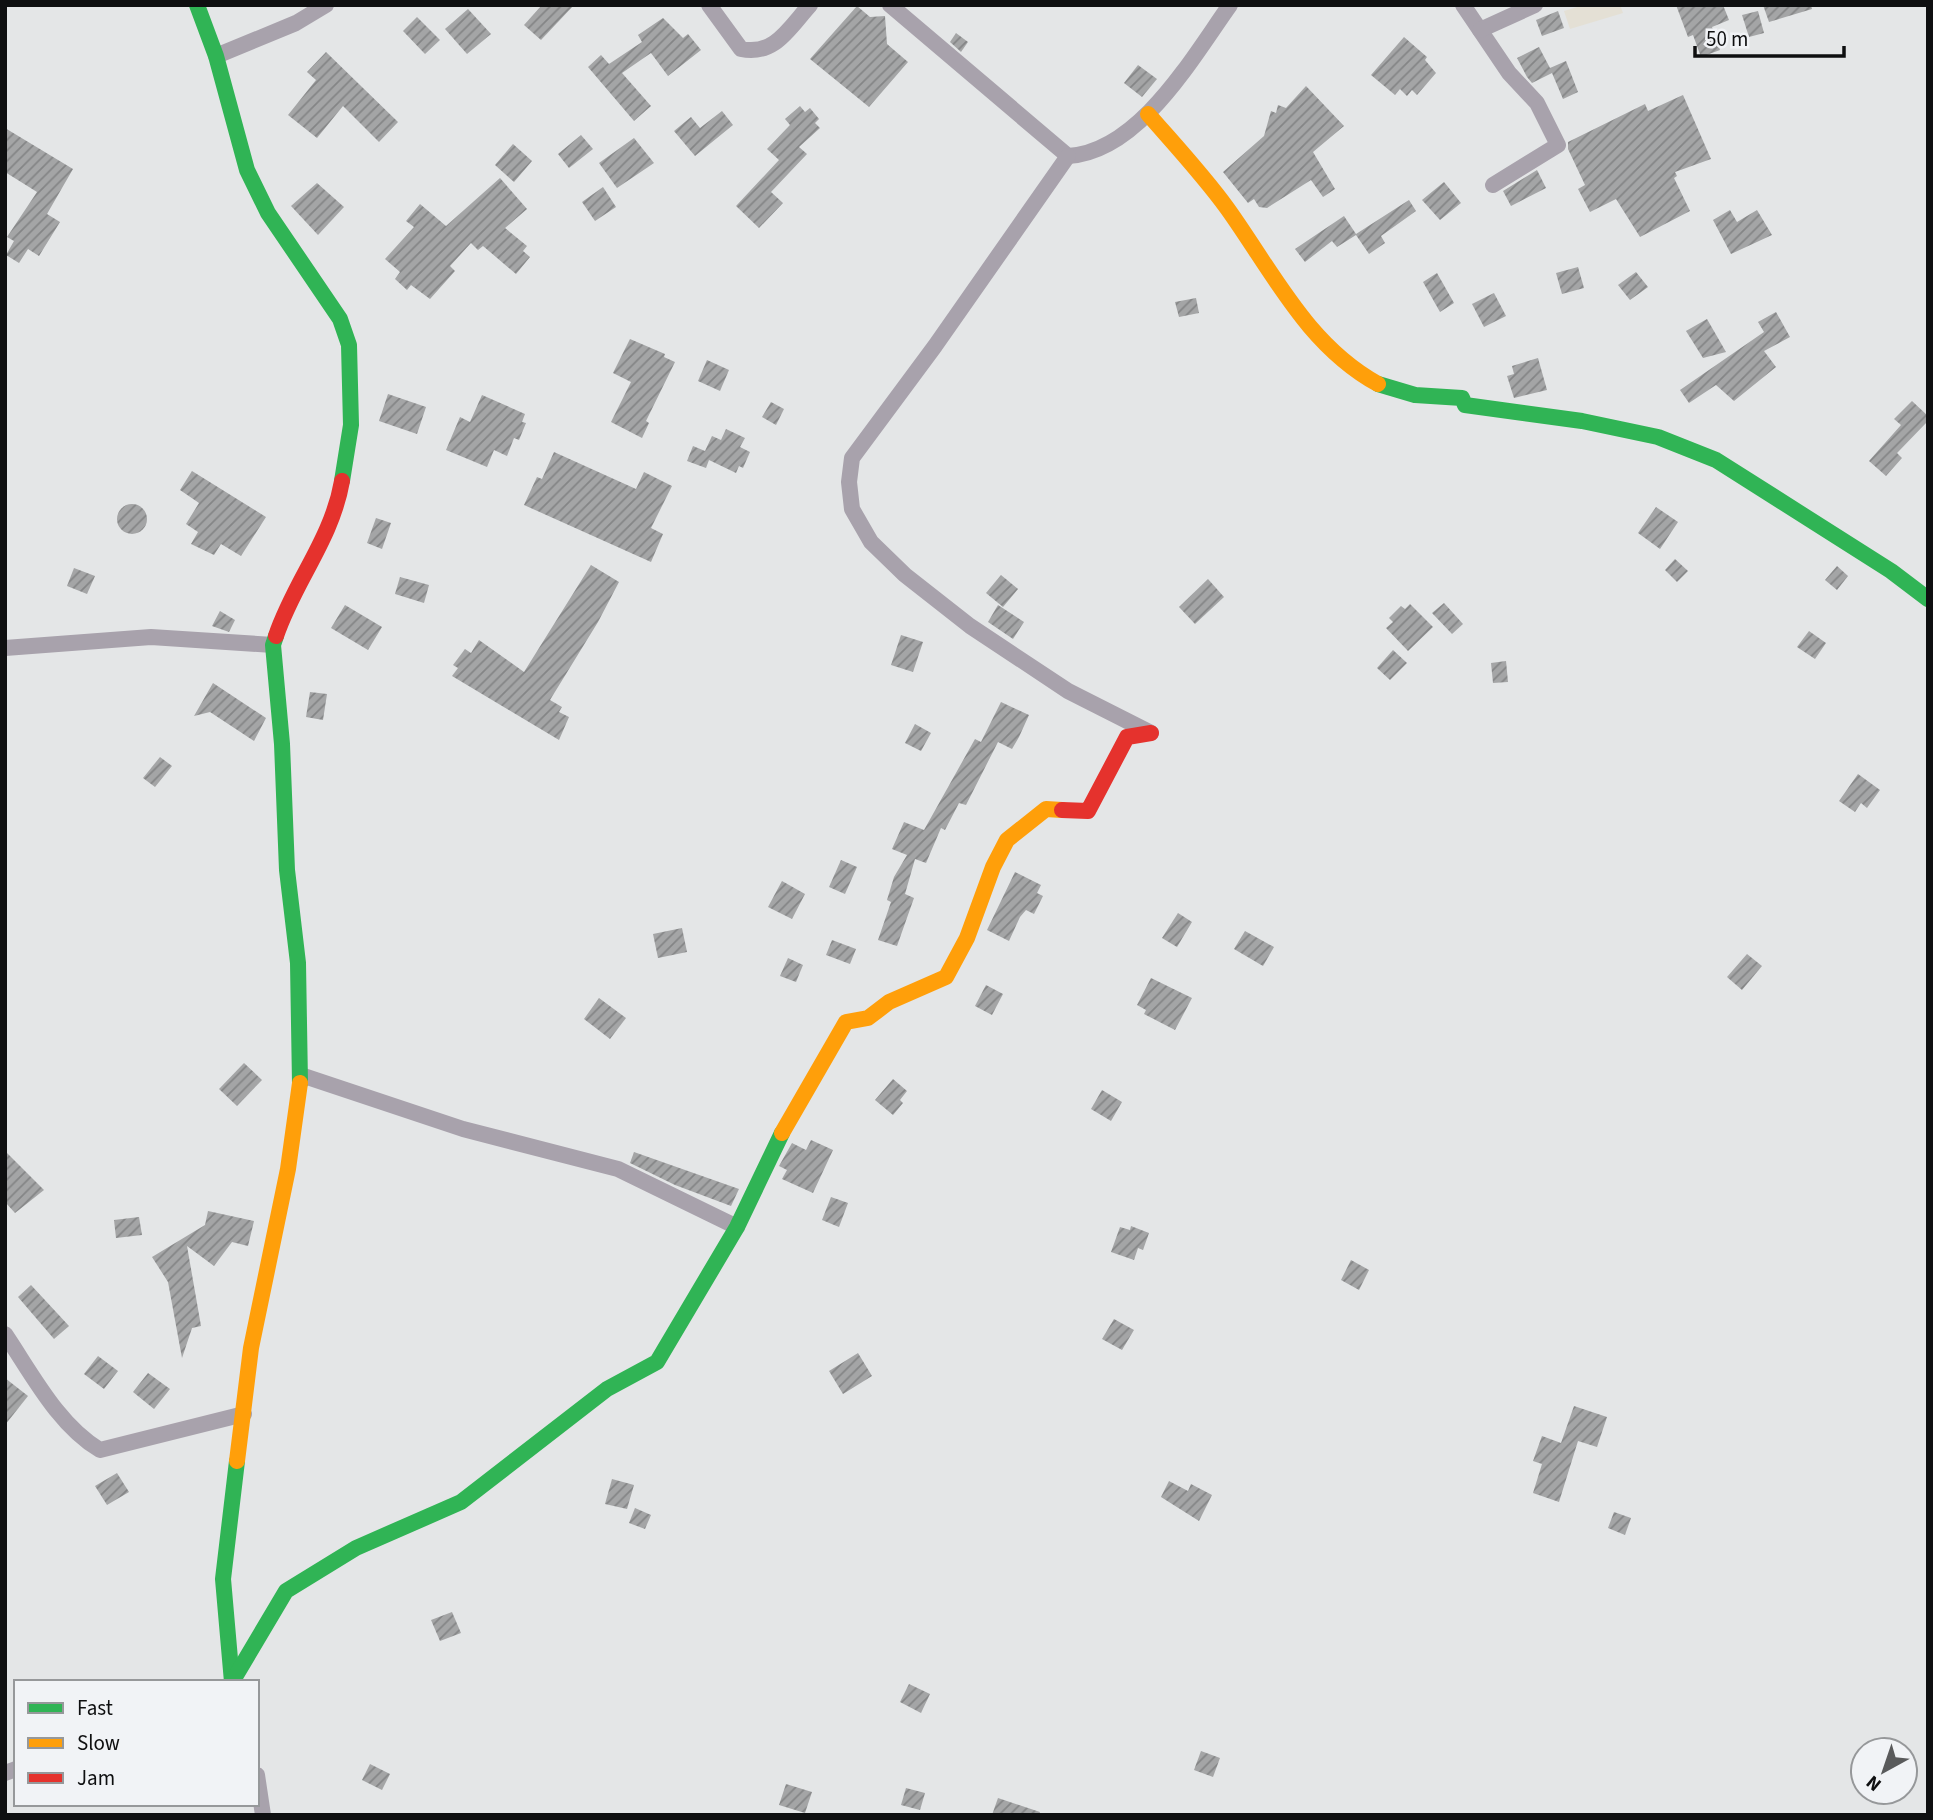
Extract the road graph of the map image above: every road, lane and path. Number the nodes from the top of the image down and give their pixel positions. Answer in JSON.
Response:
{"nodes":[{"id":1,"x":197,"y":5,"type":"edge"},
{"id":2,"x":327,"y":5,"type":"edge"},
{"id":3,"x":709,"y":5,"type":"edge"},
{"id":4,"x":810,"y":5,"type":"edge"},
{"id":5,"x":890,"y":5,"type":"edge"},
{"id":6,"x":1230,"y":5,"type":"edge"},
{"id":7,"x":1463,"y":5,"type":"edge"},
{"id":8,"x":1535,"y":5,"type":"edge"},
{"id":9,"x":1480,"y":30,"type":"junction"},
{"id":10,"x":216,"y":56,"type":"junction"},
{"id":11,"x":1148,"y":114,"type":"junction"},
{"id":12,"x":1068,"y":156,"type":"junction"},
{"id":13,"x":1493,"y":185,"type":"dead end"},
{"id":14,"x":1928,"y":599,"type":"edge"},
{"id":15,"x":272,"y":645,"type":"junction"},
{"id":16,"x":5,"y":648,"type":"edge"},
{"id":17,"x":301,"y":1075,"type":"junction"},
{"id":18,"x":737,"y":1227,"type":"junction"},
{"id":19,"x":5,"y":1334,"type":"edge"},
{"id":20,"x":244,"y":1414,"type":"junction"},
{"id":21,"x":232,"y":1680,"type":"edge"},
{"id":22,"x":233,"y":1680,"type":"edge"},
{"id":23,"x":259,"y":1788,"type":"edge"},
{"id":24,"x":263,"y":1815,"type":"edge"}],
"edges":[{"from":1,"to":10,"type":"street"},
{"from":2,"to":10,"type":"street"},
{"from":3,"to":4,"type":"street"},
{"from":5,"to":12,"type":"street"},
{"from":6,"to":11,"type":"street"},
{"from":7,"to":9,"type":"street"},
{"from":8,"to":9,"type":"street"},
{"from":9,"to":13,"type":"street"},
{"from":10,"to":15,"type":"street"},
{"from":11,"to":12,"type":"street"},
{"from":11,"to":14,"type":"street"},
{"from":12,"to":18,"type":"street"},
{"from":15,"to":16,"type":"street"},
{"from":15,"to":17,"type":"street"},
{"from":17,"to":18,"type":"street"},
{"from":17,"to":20,"type":"street"},
{"from":18,"to":22,"type":"street"},
{"from":19,"to":20,"type":"street"},
{"from":20,"to":21,"type":"street"},
{"from":23,"to":24,"type":"street"}]}
